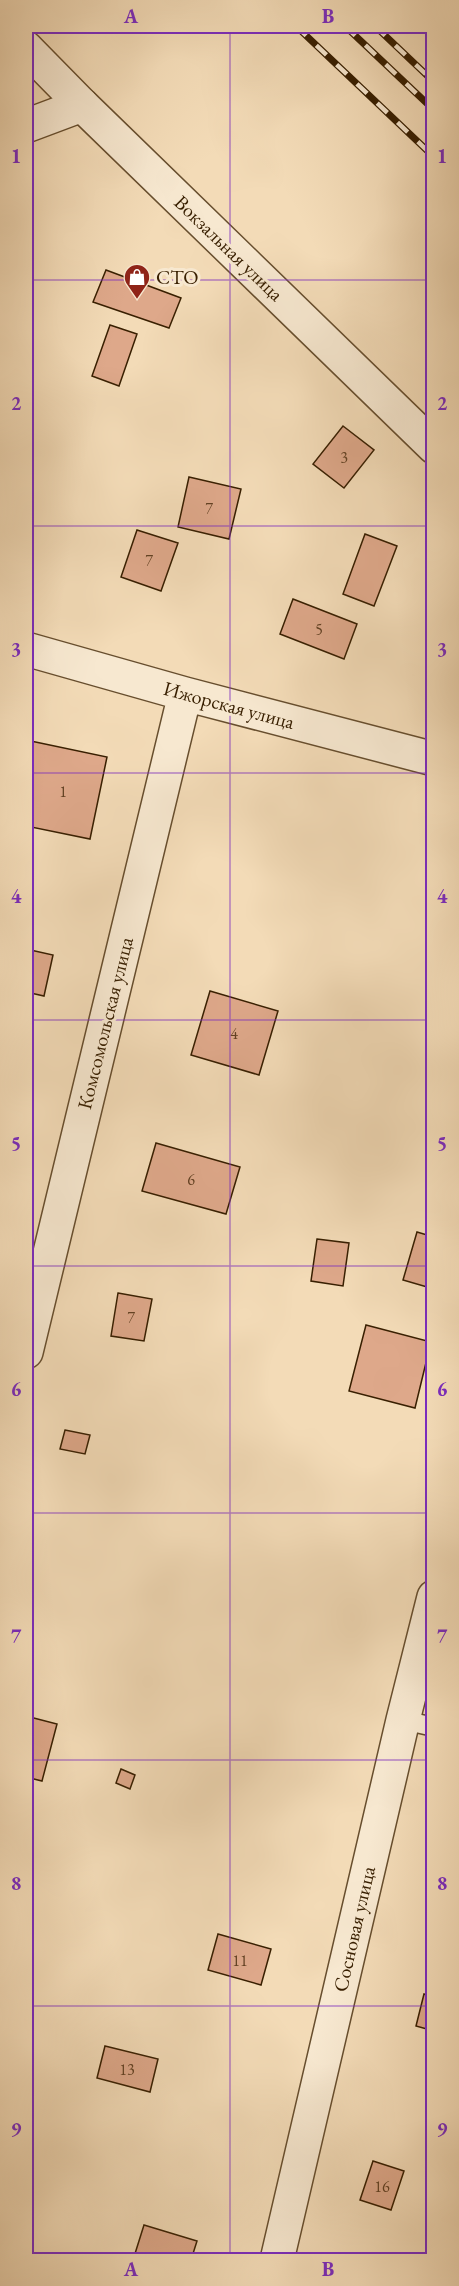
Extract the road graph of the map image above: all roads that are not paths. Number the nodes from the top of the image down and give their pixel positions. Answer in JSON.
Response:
{"nodes":[{"id":1,"x":26,"y":48,"type":"edge"},
{"id":2,"x":82,"y":105,"type":"junction"},
{"id":3,"x":26,"y":126,"type":"edge"},
{"id":4,"x":434,"y":447,"type":"edge"},
{"id":5,"x":26,"y":649,"type":"edge"},
{"id":6,"x":185,"y":694,"type":"junction"},
{"id":7,"x":434,"y":759,"type":"edge"},
{"id":8,"x":26,"y":1352,"type":"edge"},
{"id":9,"x":434,"y":1597,"type":"edge"},
{"id":10,"x":418,"y":1724,"type":"edge"},
{"id":11,"x":277,"y":2260,"type":"edge"}],
"edges":[{"from":1,"to":2,"type":"street","name":"Вокзальная улица"},
{"from":2,"to":3,"type":"street"},
{"from":2,"to":4,"type":"street","name":"Вокзальная улица"},
{"from":5,"to":6,"type":"street","name":"Ижорская улица"},
{"from":6,"to":7,"type":"street","name":"Ижорская улица"},
{"from":6,"to":8,"type":"street","name":"Комсомольская улица"},
{"from":9,"to":10,"type":"street","name":"Сосновая улица"},
{"from":10,"to":11,"type":"street","name":"Сосновая улица"}]}
